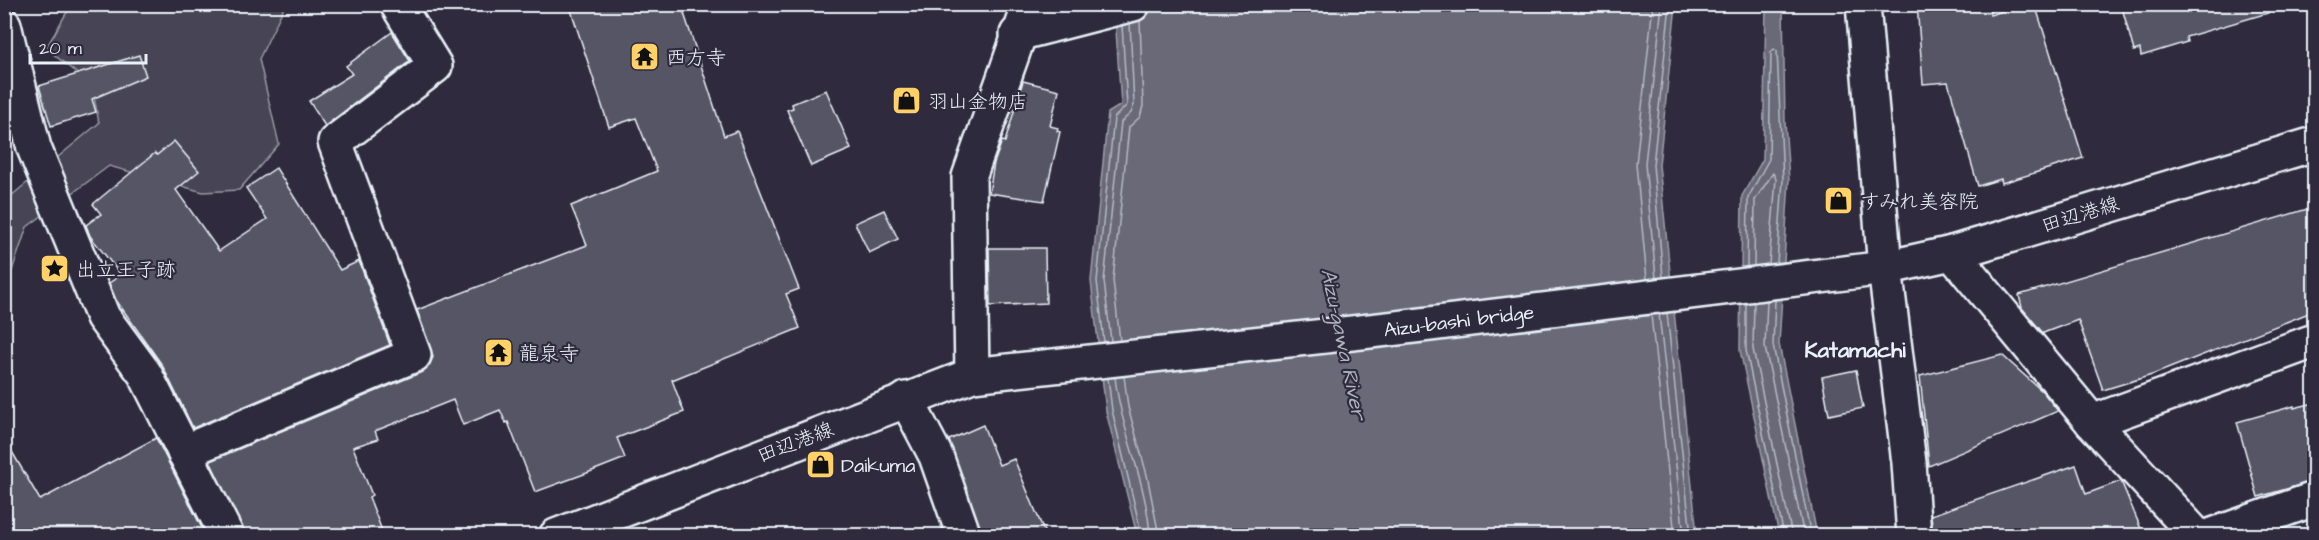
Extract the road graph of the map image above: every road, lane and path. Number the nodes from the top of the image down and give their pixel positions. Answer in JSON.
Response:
{"nodes":[{"id":1,"x":397,"y":4,"type":"edge"},
{"id":2,"x":1030,"y":4,"type":"edge"},
{"id":3,"x":1132,"y":4,"type":"edge"},
{"id":4,"x":1863,"y":4,"type":"edge"},
{"id":5,"x":4,"y":25,"type":"edge"},
{"id":6,"x":1017,"y":34,"type":"junction"},
{"id":7,"x":2314,"y":144,"type":"edge"},
{"id":8,"x":1952,"y":253,"type":"junction"},
{"id":9,"x":1885,"y":268,"type":"junction"},
{"id":10,"x":1842,"y":274,"type":"joint"},
{"id":11,"x":2314,"y":341,"type":"edge"},
{"id":12,"x":1038,"y":367,"type":"joint"},
{"id":13,"x":972,"y":375,"type":"junction"},
{"id":14,"x":906,"y":399,"type":"junction"},
{"id":15,"x":2092,"y":422,"type":"junction"},
{"id":16,"x":184,"y":452,"type":"junction"},
{"id":17,"x":2314,"y":499,"type":"edge"},
{"id":18,"x":227,"y":536,"type":"edge"},
{"id":19,"x":556,"y":536,"type":"edge"},
{"id":20,"x":964,"y":536,"type":"edge"},
{"id":21,"x":1914,"y":536,"type":"edge"},
{"id":22,"x":2197,"y":536,"type":"edge"},
{"id":23,"x":2211,"y":536,"type":"edge"}],
"edges":[{"from":1,"to":16,"type":"street"},
{"from":2,"to":6,"type":"street"},
{"from":3,"to":6,"type":"street"},
{"from":4,"to":9,"type":"street"},
{"from":5,"to":16,"type":"street"},
{"from":6,"to":13,"type":"street"},
{"from":7,"to":8,"type":"street","name":"田辺港線"},
{"from":8,"to":9,"type":"street","name":"田辺港線"},
{"from":8,"to":15,"type":"street"},
{"from":9,"to":10,"type":"street","name":"田辺港線"},
{"from":9,"to":21,"type":"street"},
{"from":10,"to":12,"type":"street","name":"Aizu-bashi bridge"},
{"from":11,"to":15,"type":"street"},
{"from":12,"to":13,"type":"street","name":"田辺港線"},
{"from":13,"to":14,"type":"street","name":"田辺港線"},
{"from":14,"to":19,"type":"street","name":"田辺港線"},
{"from":14,"to":20,"type":"street"},
{"from":15,"to":22,"type":"street"},
{"from":16,"to":18,"type":"street"},
{"from":17,"to":23,"type":"street"}]}
